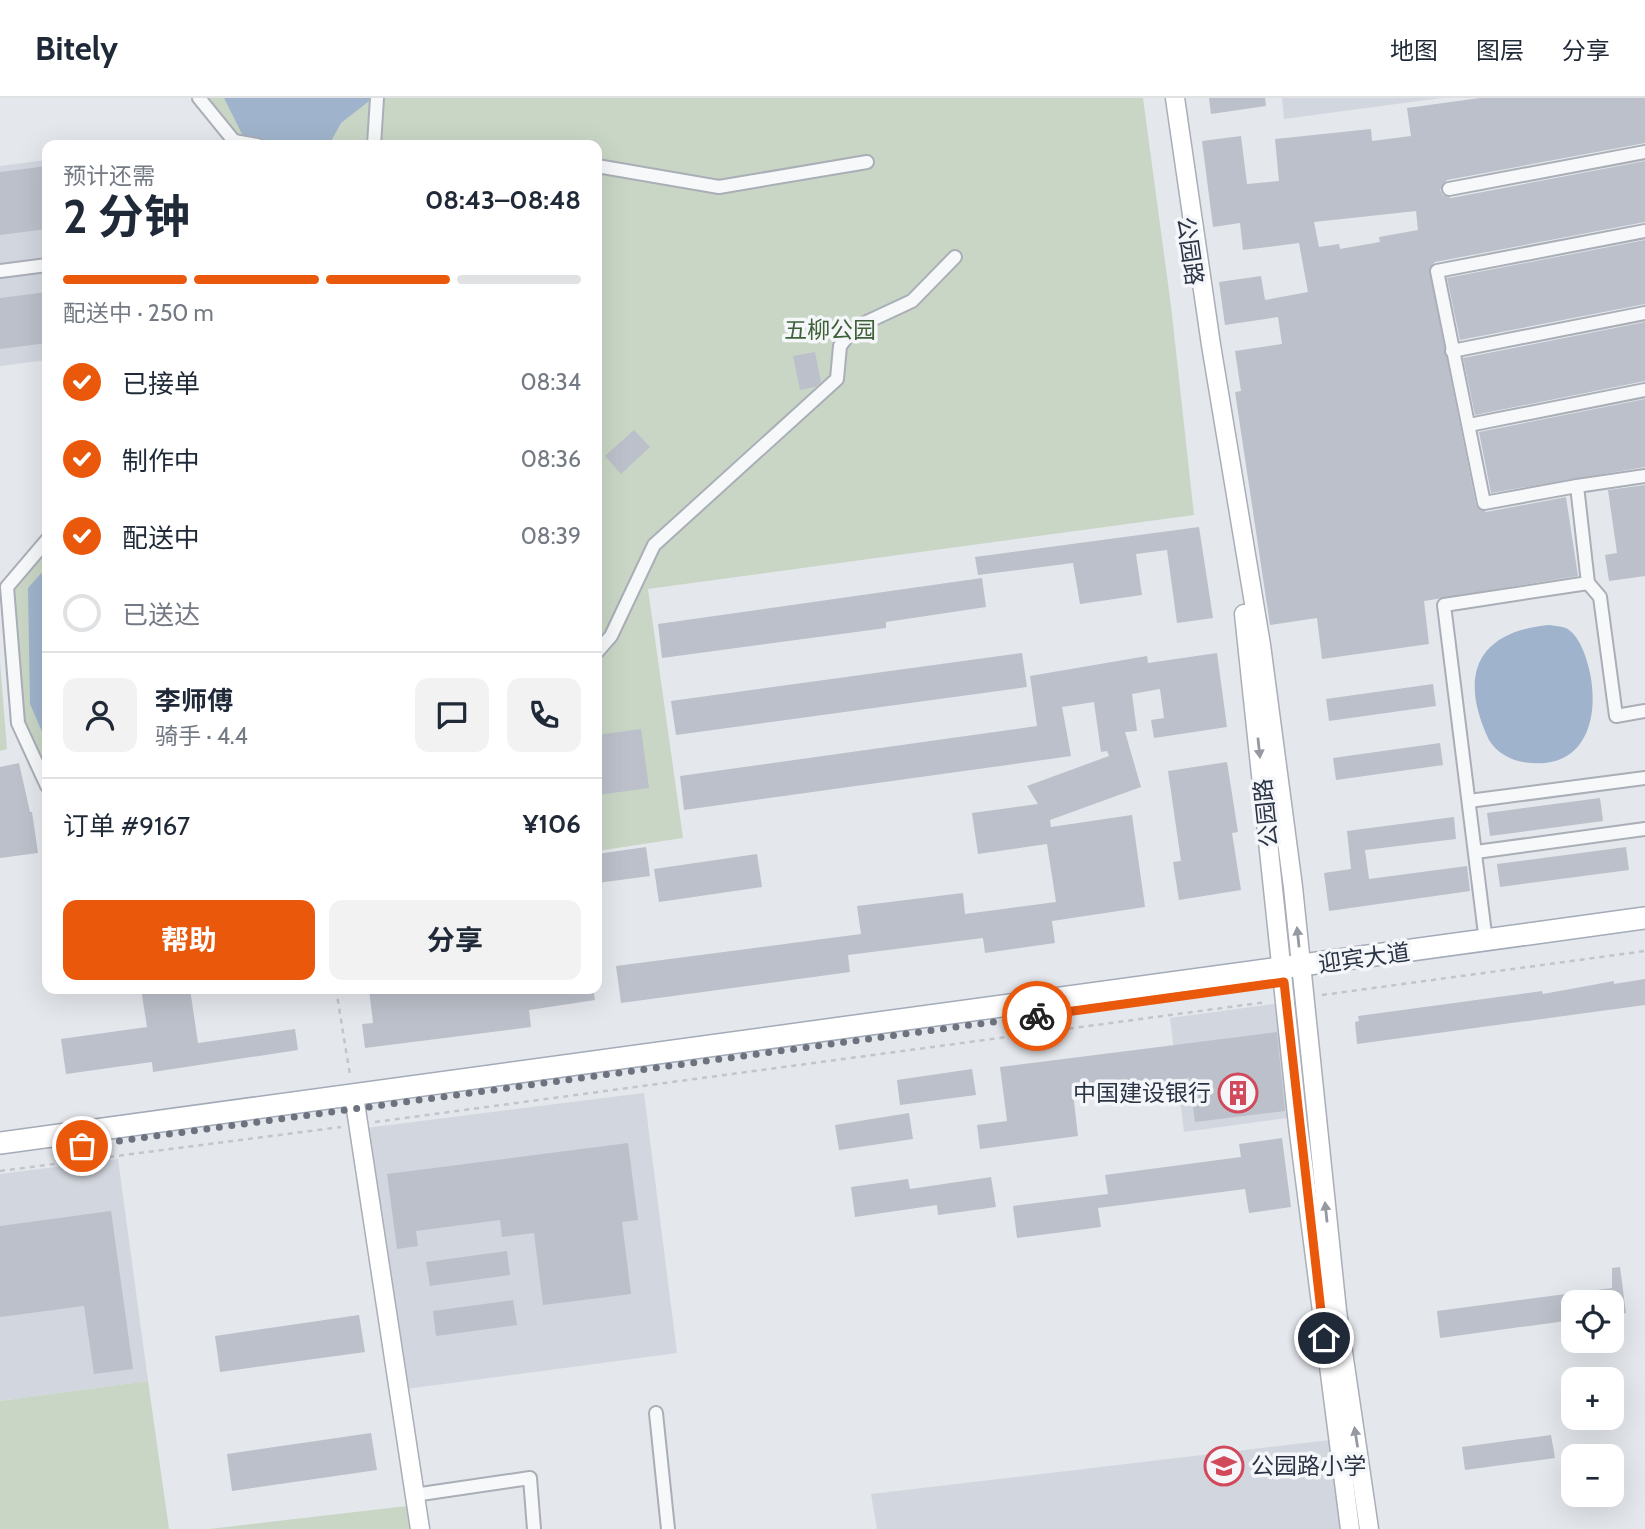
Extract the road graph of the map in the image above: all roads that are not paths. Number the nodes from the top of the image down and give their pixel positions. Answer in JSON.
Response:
{"nodes":[{"id":1,"x":199,"y":98,"type":"edge"},
{"id":2,"x":377,"y":98,"type":"edge"},
{"id":3,"x":1167,"y":98,"type":"edge"},
{"id":4,"x":1175,"y":98,"type":"edge"},
{"id":5,"x":232,"y":140,"type":"edge"},
{"id":6,"x":374,"y":140,"type":"edge"},
{"id":7,"x":1645,"y":152,"type":"edge"},
{"id":8,"x":867,"y":162,"type":"dead end"},
{"id":9,"x":602,"y":167,"type":"edge"},
{"id":10,"x":1449,"y":189,"type":"dead end"},
{"id":11,"x":1645,"y":231,"type":"edge"},
{"id":12,"x":955,"y":257,"type":"dead end"},
{"id":13,"x":42,"y":266,"type":"edge"},
{"id":14,"x":0,"y":271,"type":"edge"},
{"id":15,"x":1645,"y":313,"type":"edge"},
{"id":16,"x":1452,"y":351,"type":"junction"},
{"id":17,"x":1645,"y":390,"type":"edge"},
{"id":18,"x":1469,"y":425,"type":"junction"},
{"id":19,"x":1645,"y":476,"type":"edge"},
{"id":20,"x":1577,"y":486,"type":"junction"},
{"id":21,"x":42,"y":546,"type":"edge"},
{"id":22,"x":1588,"y":583,"type":"junction"},
{"id":23,"x":602,"y":647,"type":"edge"},
{"id":24,"x":1645,"y":711,"type":"edge"},
{"id":25,"x":42,"y":775,"type":"edge"},
{"id":26,"x":1645,"y":778,"type":"edge"},
{"id":27,"x":1469,"y":801,"type":"junction"},
{"id":28,"x":1645,"y":829,"type":"edge"},
{"id":29,"x":1476,"y":852,"type":"junction"},
{"id":30,"x":1645,"y":918,"type":"edge"},
{"id":31,"x":1645,"y":932,"type":"edge"},
{"id":32,"x":1486,"y":942,"type":"junction"},
{"id":33,"x":1294,"y":982,"type":"junction"},
{"id":34,"x":356,"y":1110,"type":"junction"},
{"id":35,"x":0,"y":1143,"type":"edge"},
{"id":36,"x":0,"y":1157,"type":"edge"},
{"id":37,"x":656,"y":1413,"type":"dead end"},
{"id":38,"x":415,"y":1495,"type":"junction"},
{"id":39,"x":420,"y":1529,"type":"edge"},
{"id":40,"x":534,"y":1529,"type":"edge"},
{"id":41,"x":668,"y":1529,"type":"edge"},
{"id":42,"x":1350,"y":1529,"type":"edge"},
{"id":43,"x":1369,"y":1529,"type":"edge"}],
"edges":[{"from":1,"to":5,"type":"street"},
{"from":2,"to":6,"type":"street"},
{"from":3,"to":33,"type":"street","name":"公园路","one_way":true},
{"from":33,"to":4,"type":"street","one_way":true},
{"from":7,"to":10,"type":"street"},
{"from":8,"to":9,"type":"street"},
{"from":11,"to":16,"type":"street"},
{"from":12,"to":23,"type":"street"},
{"from":13,"to":14,"type":"street"},
{"from":15,"to":16,"type":"street"},
{"from":16,"to":18,"type":"street"},
{"from":17,"to":18,"type":"street"},
{"from":18,"to":20,"type":"street"},
{"from":19,"to":20,"type":"street"},
{"from":20,"to":22,"type":"street"},
{"from":21,"to":25,"type":"street"},
{"from":22,"to":24,"type":"street"},
{"from":22,"to":27,"type":"street"},
{"from":26,"to":27,"type":"street"},
{"from":27,"to":29,"type":"street"},
{"from":28,"to":29,"type":"street"},
{"from":29,"to":32,"type":"street"},
{"from":30,"to":32,"type":"main road","name":"迎宾大道"},
{"from":31,"to":33,"type":"main road","name":"迎宾大道"},
{"from":32,"to":33,"type":"main road","name":"迎宾大道"},
{"from":33,"to":34,"type":"main road","name":"迎宾大道"},
{"from":33,"to":42,"type":"street","name":"公园路"},
{"from":43,"to":33,"type":"street","one_way":true},
{"from":34,"to":35,"type":"main road","name":"迎宾大道"},
{"from":34,"to":36,"type":"main road","name":"迎宾大道"},
{"from":34,"to":38,"type":"street"},
{"from":37,"to":41,"type":"street"},
{"from":38,"to":39,"type":"street"},
{"from":38,"to":40,"type":"street"}]}
